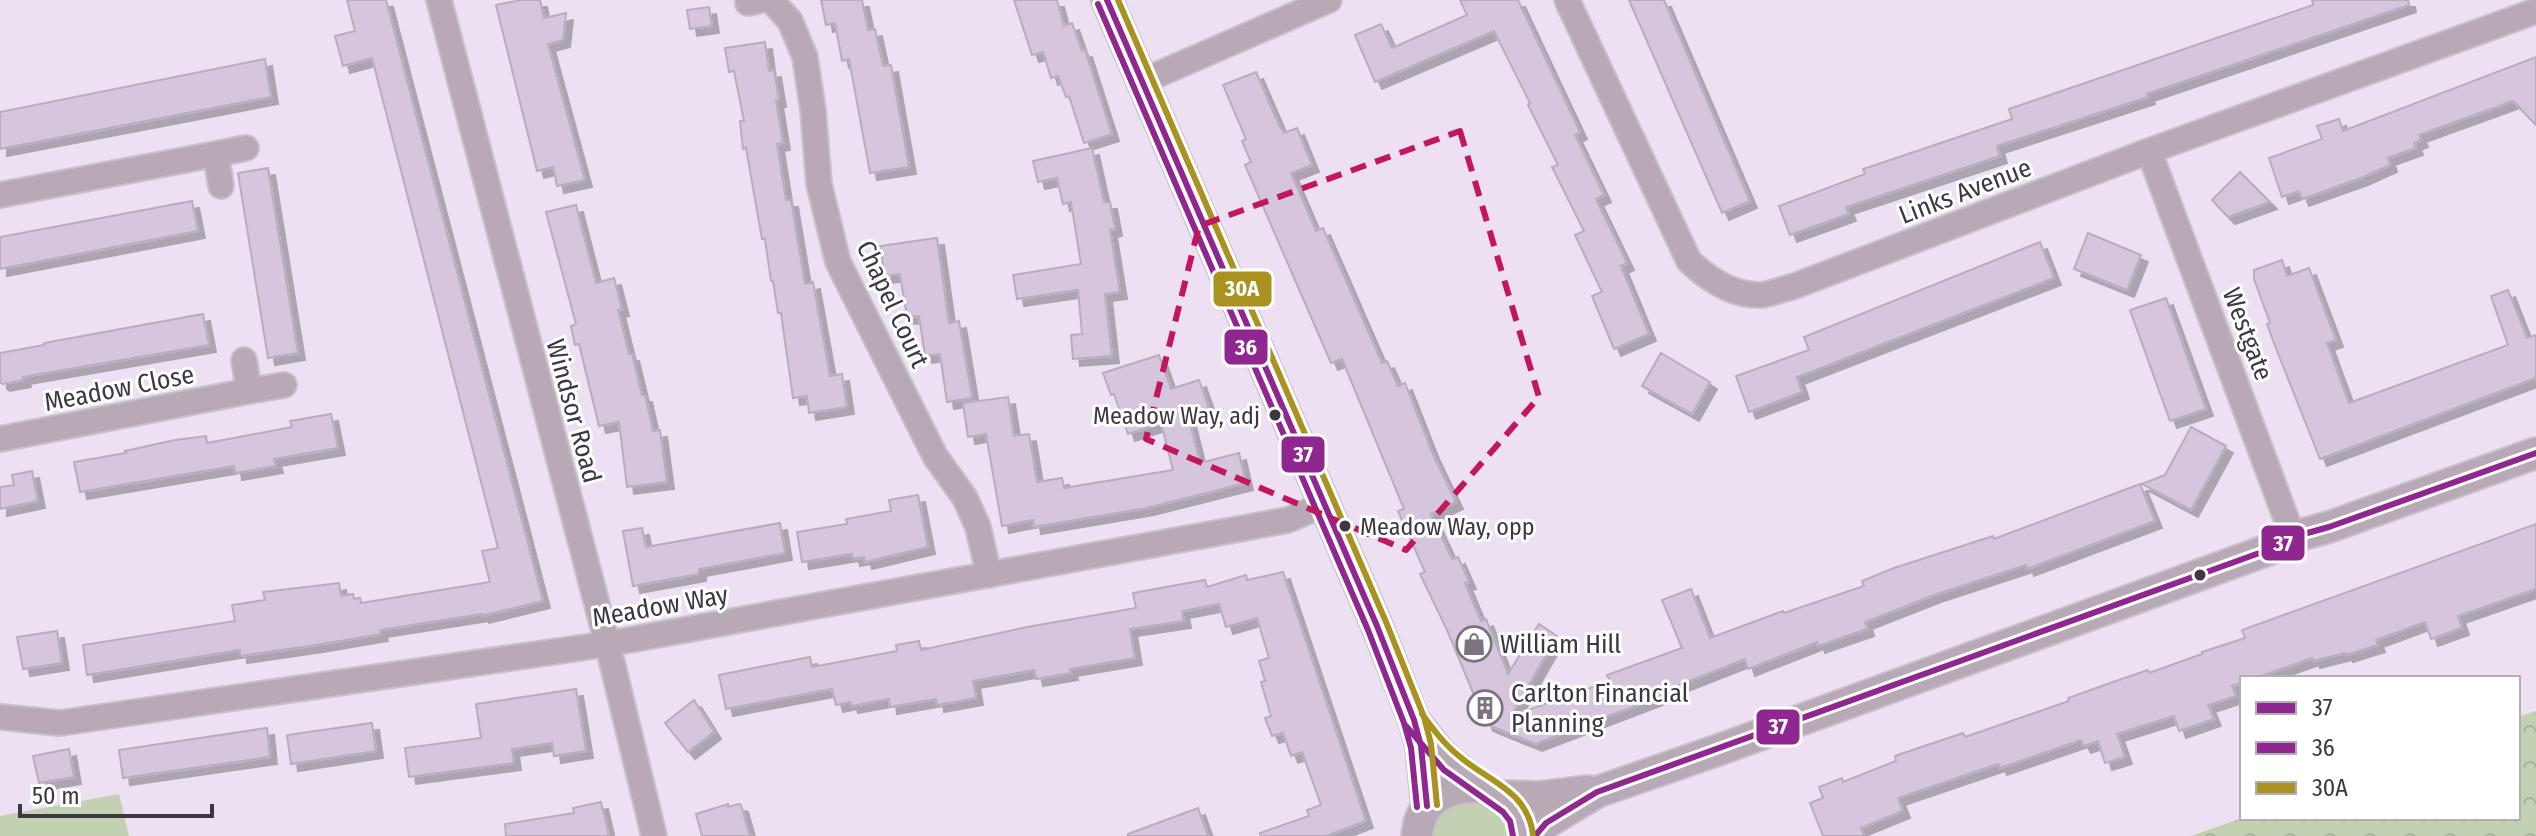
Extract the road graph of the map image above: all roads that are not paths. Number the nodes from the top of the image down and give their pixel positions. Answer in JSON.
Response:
{"nodes":[{"id":1,"x":439,"y":0,"type":"edge"},
{"id":2,"x":1107,"y":0,"type":"edge"},
{"id":3,"x":1329,"y":0,"type":"edge"},
{"id":4,"x":1567,"y":0,"type":"edge"},
{"id":5,"x":760,"y":1,"type":"edge"},
{"id":6,"x":2536,"y":11,"type":"edge"},
{"id":7,"x":1143,"y":81,"type":"junction"},
{"id":8,"x":246,"y":148,"type":"dead end"},
{"id":9,"x":2149,"y":151,"type":"junction"},
{"id":10,"x":216,"y":154,"type":"junction"},
{"id":11,"x":221,"y":186,"type":"dead end"},
{"id":12,"x":0,"y":195,"type":"edge"},
{"id":13,"x":244,"y":360,"type":"dead end"},
{"id":14,"x":284,"y":385,"type":"dead end"},
{"id":15,"x":249,"y":391,"type":"junction"},
{"id":16,"x":0,"y":439,"type":"edge"},
{"id":17,"x":2536,"y":453,"type":"edge"},
{"id":18,"x":1323,"y":505,"type":"junction"},
{"id":19,"x":2293,"y":537,"type":"junction"},
{"id":20,"x":989,"y":575,"type":"junction"},
{"id":21,"x":607,"y":644,"type":"junction"},
{"id":22,"x":0,"y":717,"type":"edge"},
{"id":23,"x":1414,"y":720,"type":"junction"},
{"id":24,"x":1492,"y":792,"type":"junction"},
{"id":25,"x":1597,"y":792,"type":"junction"},
{"id":26,"x":1417,"y":826,"type":"edge"},
{"id":27,"x":654,"y":836,"type":"edge"},
{"id":28,"x":1523,"y":836,"type":"edge"},
{"id":29,"x":1535,"y":836,"type":"edge"}],
"edges":[{"from":1,"to":21,"type":"street","name":"Windsor Road"},
{"from":2,"to":7,"type":"street"},
{"from":3,"to":7,"type":"street"},
{"from":4,"to":9,"type":"street","name":"Links Avenue"},
{"from":5,"to":20,"type":"street","name":"Chapel Court"},
{"from":6,"to":9,"type":"street","name":"Links Avenue"},
{"from":7,"to":18,"type":"street"},
{"from":8,"to":10,"type":"street"},
{"from":9,"to":19,"type":"street","name":"Westgate"},
{"from":10,"to":11,"type":"street"},
{"from":10,"to":12,"type":"street"},
{"from":13,"to":15,"type":"street"},
{"from":14,"to":15,"type":"street","name":"Meadow Close"},
{"from":15,"to":16,"type":"street","name":"Meadow Close"},
{"from":17,"to":19,"type":"street"},
{"from":18,"to":20,"type":"street","name":"Meadow Way"},
{"from":18,"to":23,"type":"street"},
{"from":19,"to":25,"type":"street"},
{"from":20,"to":21,"type":"street","name":"Meadow Way"},
{"from":21,"to":22,"type":"street","name":"Meadow Way"},
{"from":21,"to":27,"type":"street","name":"Windsor Road"},
{"from":23,"to":24,"type":"street"},
{"from":23,"to":26,"type":"street"},
{"from":24,"to":25,"type":"street"},
{"from":24,"to":26,"type":"street"},
{"from":24,"to":28,"type":"street"},
{"from":25,"to":29,"type":"street"}]}
